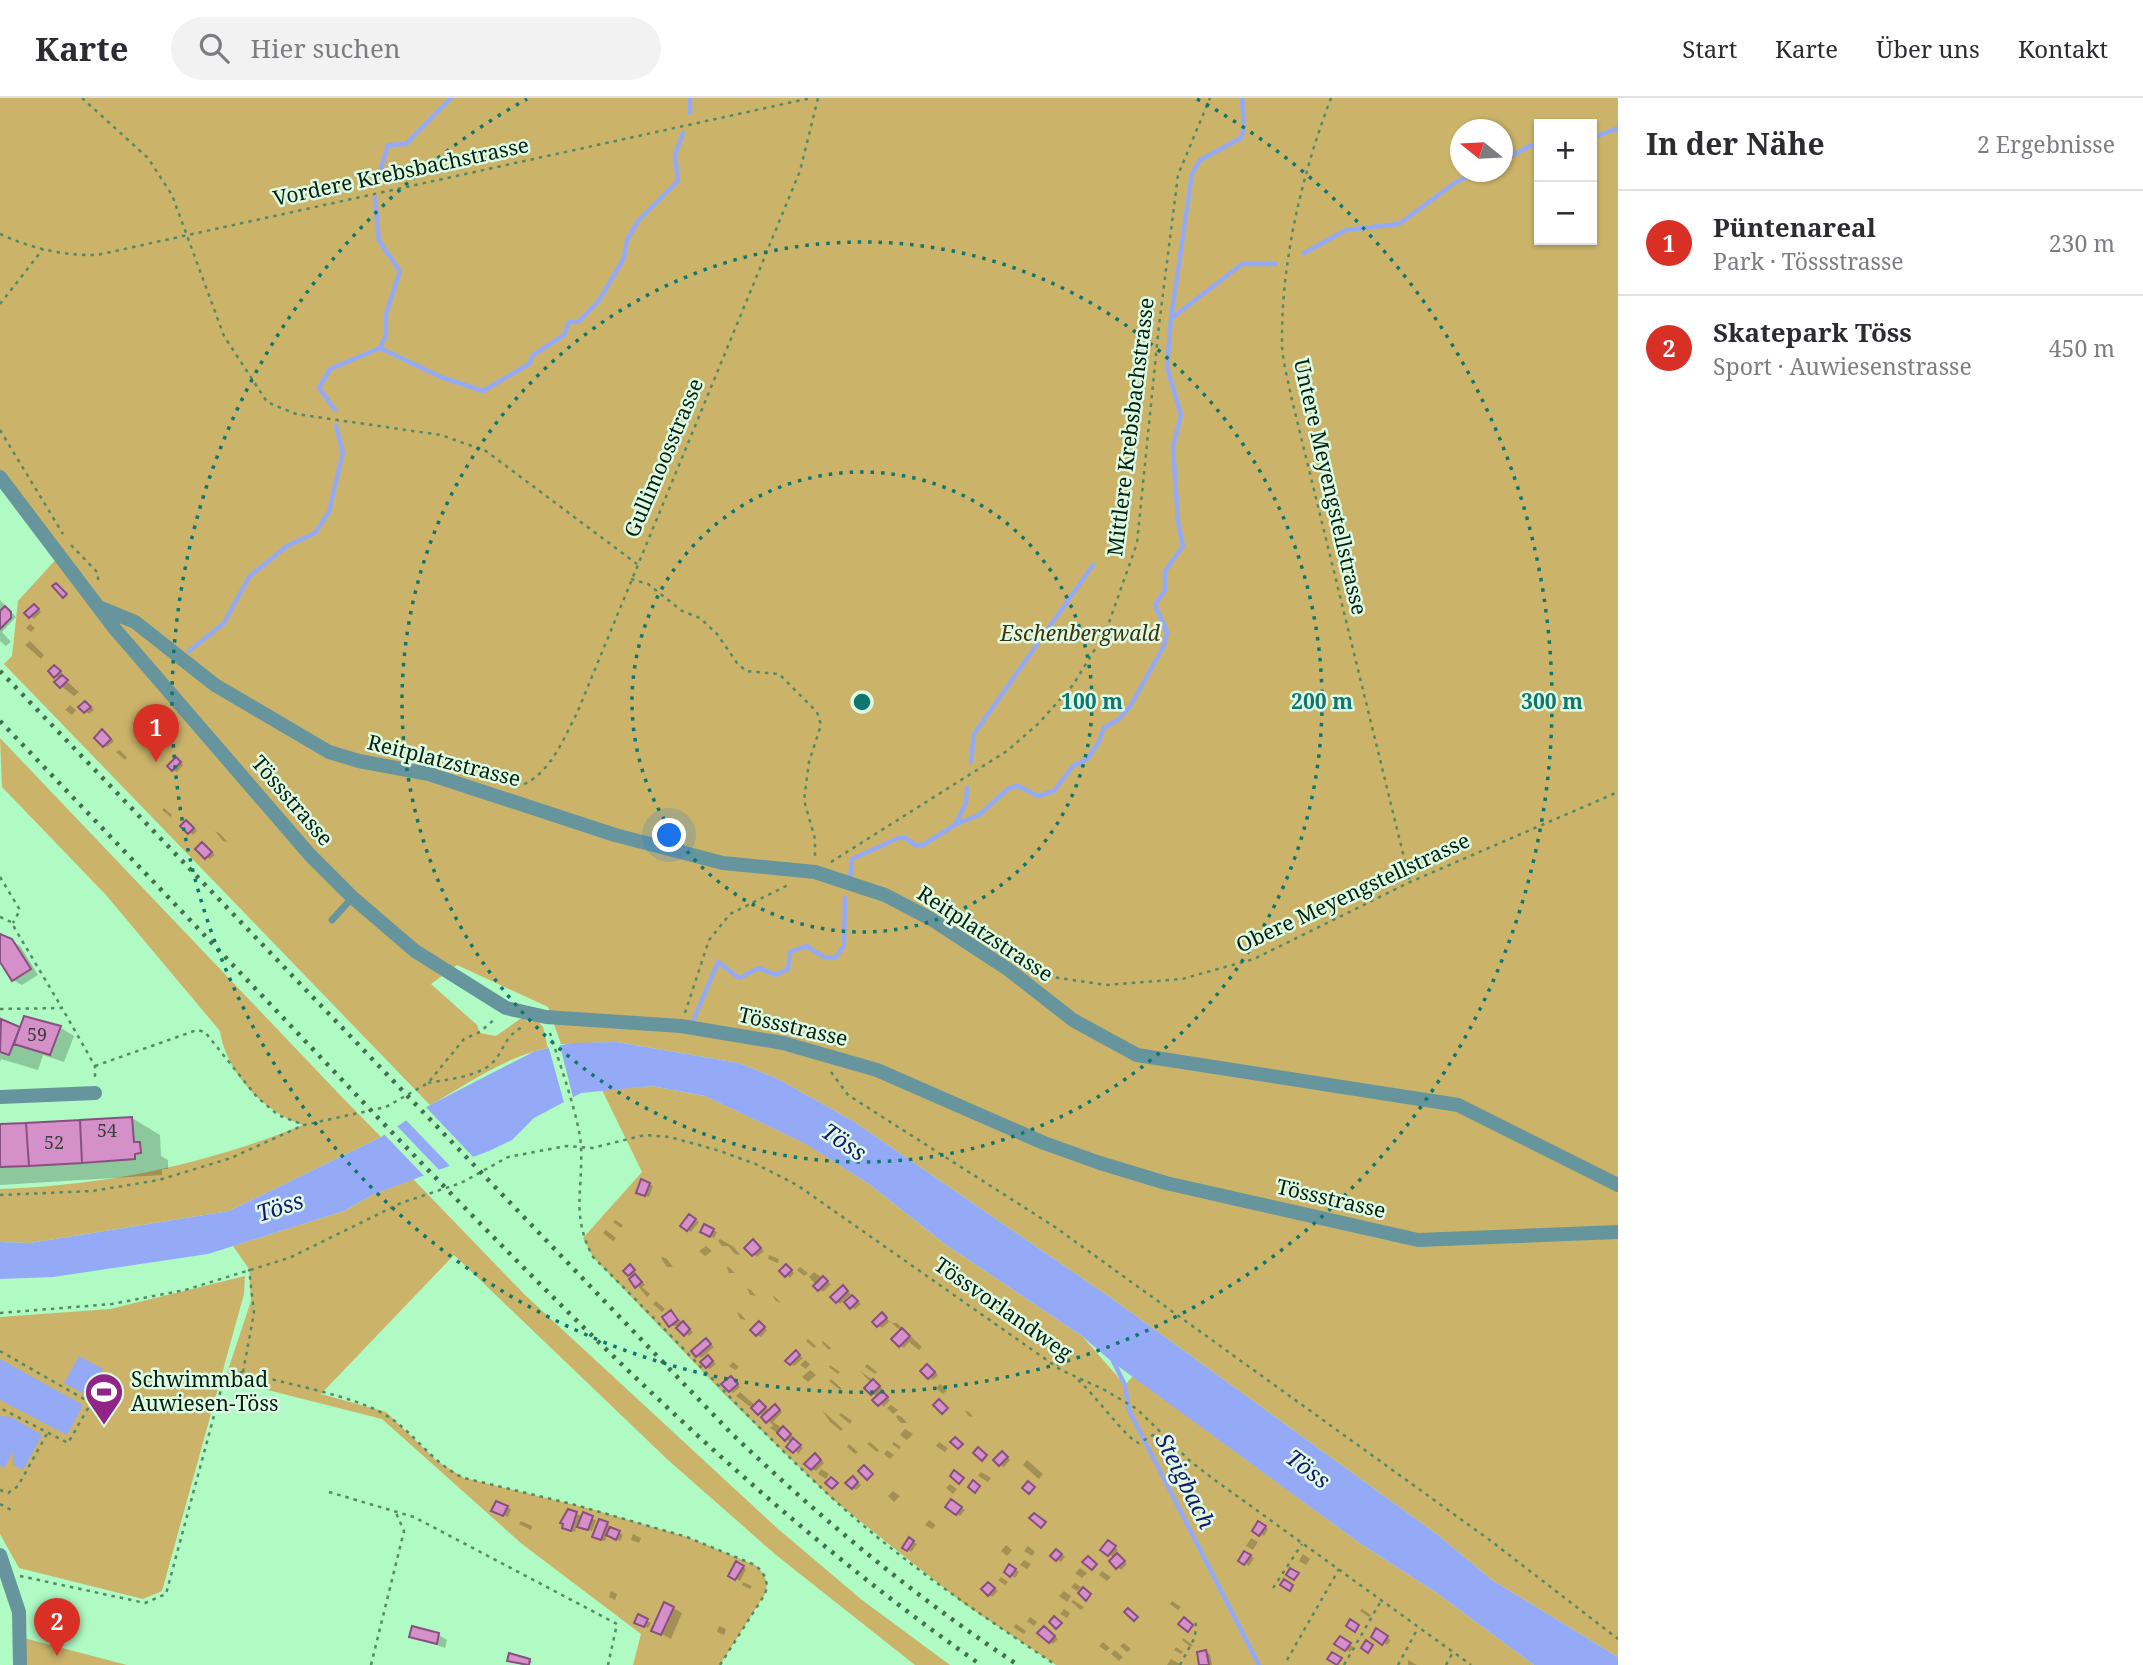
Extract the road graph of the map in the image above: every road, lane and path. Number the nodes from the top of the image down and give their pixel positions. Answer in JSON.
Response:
{"nodes":[{"id":1,"x":82,"y":98,"type":"edge"},
{"id":2,"x":811,"y":98,"type":"edge"},
{"id":3,"x":818,"y":98,"type":"edge"},
{"id":4,"x":1210,"y":98,"type":"edge"},
{"id":5,"x":1331,"y":98,"type":"edge"},
{"id":6,"x":0,"y":234,"type":"edge"},
{"id":7,"x":187,"y":234,"type":"junction"},
{"id":8,"x":43,"y":249,"type":"junction"},
{"id":9,"x":0,"y":304,"type":"edge"},
{"id":10,"x":0,"y":430,"type":"edge"},
{"id":11,"x":0,"y":477,"type":"edge"},
{"id":12,"x":637,"y":564,"type":"junction"},
{"id":13,"x":631,"y":579,"type":"junction"},
{"id":14,"x":99,"y":608,"type":"junction"},
{"id":15,"x":493,"y":792,"type":"junction"},
{"id":16,"x":1618,"y":792,"type":"edge"},
{"id":17,"x":816,"y":872,"type":"junction"},
{"id":18,"x":0,"y":877,"type":"edge"},
{"id":19,"x":1410,"y":883,"type":"junction"},
{"id":20,"x":791,"y":884,"type":"dead end"},
{"id":21,"x":352,"y":897,"type":"junction"},
{"id":22,"x":0,"y":917,"type":"edge"},
{"id":23,"x":332,"y":920,"type":"dead end"},
{"id":24,"x":12,"y":924,"type":"junction"},
{"id":25,"x":1033,"y":974,"type":"dead end"},
{"id":26,"x":62,"y":1008,"type":"junction"},
{"id":27,"x":506,"y":1008,"type":"junction"},
{"id":28,"x":0,"y":1009,"type":"edge"},
{"id":29,"x":533,"y":1014,"type":"junction"},
{"id":30,"x":548,"y":1026,"type":"dead end"},
{"id":31,"x":681,"y":1026,"type":"junction"},
{"id":32,"x":822,"y":1053,"type":"junction"},
{"id":33,"x":95,"y":1066,"type":"junction"},
{"id":34,"x":428,"y":1083,"type":"junction"},
{"id":35,"x":95,"y":1093,"type":"joint"},
{"id":36,"x":0,"y":1097,"type":"edge"},
{"id":37,"x":304,"y":1125,"type":"junction"},
{"id":38,"x":581,"y":1146,"type":"junction"},
{"id":39,"x":1618,"y":1185,"type":"edge"},
{"id":40,"x":0,"y":1195,"type":"edge"},
{"id":41,"x":1618,"y":1232,"type":"edge"},
{"id":42,"x":249,"y":1269,"type":"junction"},
{"id":43,"x":0,"y":1313,"type":"edge"},
{"id":44,"x":0,"y":1351,"type":"edge"},
{"id":45,"x":243,"y":1372,"type":"junction"},
{"id":46,"x":1076,"y":1377,"type":"junction"},
{"id":47,"x":0,"y":1408,"type":"edge"},
{"id":48,"x":48,"y":1432,"type":"junction"},
{"id":49,"x":1167,"y":1440,"type":"junction"},
{"id":50,"x":2,"y":1491,"type":"edge"},
{"id":51,"x":329,"y":1492,"type":"dead end"},
{"id":52,"x":0,"y":1498,"type":"edge"},
{"id":53,"x":0,"y":1504,"type":"edge"},
{"id":54,"x":13,"y":1511,"type":"dead end"},
{"id":55,"x":396,"y":1511,"type":"junction"},
{"id":56,"x":1302,"y":1545,"type":"junction"},
{"id":57,"x":0,"y":1555,"type":"edge"},
{"id":58,"x":1339,"y":1569,"type":"junction"},
{"id":59,"x":11,"y":1580,"type":"junction"},
{"id":60,"x":1273,"y":1588,"type":"dead end"},
{"id":61,"x":1381,"y":1601,"type":"junction"},
{"id":62,"x":1196,"y":1619,"type":"dead end"},
{"id":63,"x":1418,"y":1628,"type":"junction"},
{"id":64,"x":1618,"y":1639,"type":"edge"},
{"id":65,"x":1453,"y":1652,"type":"junction"},
{"id":66,"x":1287,"y":1660,"type":"dead end"},
{"id":67,"x":20,"y":1665,"type":"edge"},
{"id":68,"x":371,"y":1665,"type":"edge"},
{"id":69,"x":608,"y":1665,"type":"edge"},
{"id":70,"x":720,"y":1665,"type":"edge"},
{"id":71,"x":1056,"y":1665,"type":"edge"},
{"id":72,"x":1180,"y":1665,"type":"edge"},
{"id":73,"x":1344,"y":1665,"type":"edge"},
{"id":74,"x":1398,"y":1665,"type":"edge"},
{"id":75,"x":1446,"y":1665,"type":"edge"},
{"id":76,"x":1471,"y":1665,"type":"edge"}],
"edges":[{"from":1,"to":7,"type":"path"},
{"from":2,"to":7,"type":"path","name":"Vordere Krebsbachstrasse"},
{"from":3,"to":12,"type":"path","name":"Gullimoosstrasse"},
{"from":4,"to":17,"type":"path","name":"Mittlere Krebsbachstrasse"},
{"from":5,"to":19,"type":"path","name":"Untere Meyengstellstrasse"},
{"from":6,"to":8,"type":"path","name":"Vordere Krebsbachstrasse"},
{"from":7,"to":8,"type":"path","name":"Vordere Krebsbachstrasse"},
{"from":7,"to":12,"type":"path"},
{"from":8,"to":9,"type":"path"},
{"from":10,"to":14,"type":"path"},
{"from":11,"to":14,"type":"street"},
{"from":12,"to":13,"type":"path","name":"Gullimoosstrasse"},
{"from":13,"to":15,"type":"path","name":"Gullimoosstrasse"},
{"from":13,"to":17,"type":"path"},
{"from":14,"to":15,"type":"street","name":"Reitplatzstrasse"},
{"from":14,"to":21,"type":"street","name":"Tössstrasse"},
{"from":15,"to":17,"type":"street","name":"Reitplatzstrasse"},
{"from":16,"to":19,"type":"path","name":"Obere Meyengstellstrasse"},
{"from":17,"to":39,"type":"street","name":"Reitplatzstrasse"},
{"from":18,"to":24,"type":"path"},
{"from":19,"to":25,"type":"path","name":"Obere Meyengstellstrasse"},
{"from":20,"to":31,"type":"path"},
{"from":21,"to":23,"type":"lane"},
{"from":21,"to":27,"type":"street","name":"Tössstrasse"},
{"from":22,"to":24,"type":"path"},
{"from":24,"to":26,"type":"path"},
{"from":26,"to":28,"type":"path"},
{"from":26,"to":33,"type":"path"},
{"from":27,"to":29,"type":"street","name":"Tössstrasse"},
{"from":27,"to":34,"type":"path"},
{"from":29,"to":31,"type":"street","name":"Tössstrasse"},
{"from":29,"to":34,"type":"path"},
{"from":30,"to":38,"type":"path"},
{"from":31,"to":32,"type":"street","name":"Tössstrasse"},
{"from":32,"to":41,"type":"street","name":"Tössstrasse"},
{"from":32,"to":64,"type":"path"},
{"from":33,"to":35,"type":"path"},
{"from":33,"to":37,"type":"path"},
{"from":34,"to":37,"type":"path"},
{"from":35,"to":36,"type":"street"},
{"from":37,"to":40,"type":"path"},
{"from":38,"to":42,"type":"path","name":"Tössvorlandweg"},
{"from":38,"to":46,"type":"path","name":"Tössvorlandweg"},
{"from":38,"to":71,"type":"path"},
{"from":42,"to":43,"type":"path","name":"Tössvorlandweg"},
{"from":42,"to":45,"type":"path"},
{"from":44,"to":48,"type":"path"},
{"from":45,"to":59,"type":"path"},
{"from":45,"to":70,"type":"path"},
{"from":46,"to":49,"type":"path","name":"Tössvorlandweg"},
{"from":46,"to":49,"type":"path"},
{"from":47,"to":48,"type":"path"},
{"from":48,"to":50,"type":"path"},
{"from":49,"to":56,"type":"path","name":"Tössvorlandweg"},
{"from":50,"to":52,"type":"path"},
{"from":51,"to":55,"type":"path"},
{"from":53,"to":54,"type":"path"},
{"from":55,"to":68,"type":"path"},
{"from":55,"to":69,"type":"path"},
{"from":56,"to":58,"type":"path","name":"Tössvorlandweg"},
{"from":56,"to":60,"type":"path"},
{"from":57,"to":59,"type":"street"},
{"from":58,"to":61,"type":"path","name":"Tössvorlandweg"},
{"from":58,"to":66,"type":"path"},
{"from":59,"to":67,"type":"street"},
{"from":61,"to":63,"type":"path","name":"Tössvorlandweg"},
{"from":61,"to":73,"type":"path"},
{"from":62,"to":72,"type":"path"},
{"from":63,"to":65,"type":"path","name":"Tössvorlandweg"},
{"from":63,"to":74,"type":"path"},
{"from":65,"to":75,"type":"path"},
{"from":65,"to":76,"type":"path","name":"Tössvorlandweg"}]}
